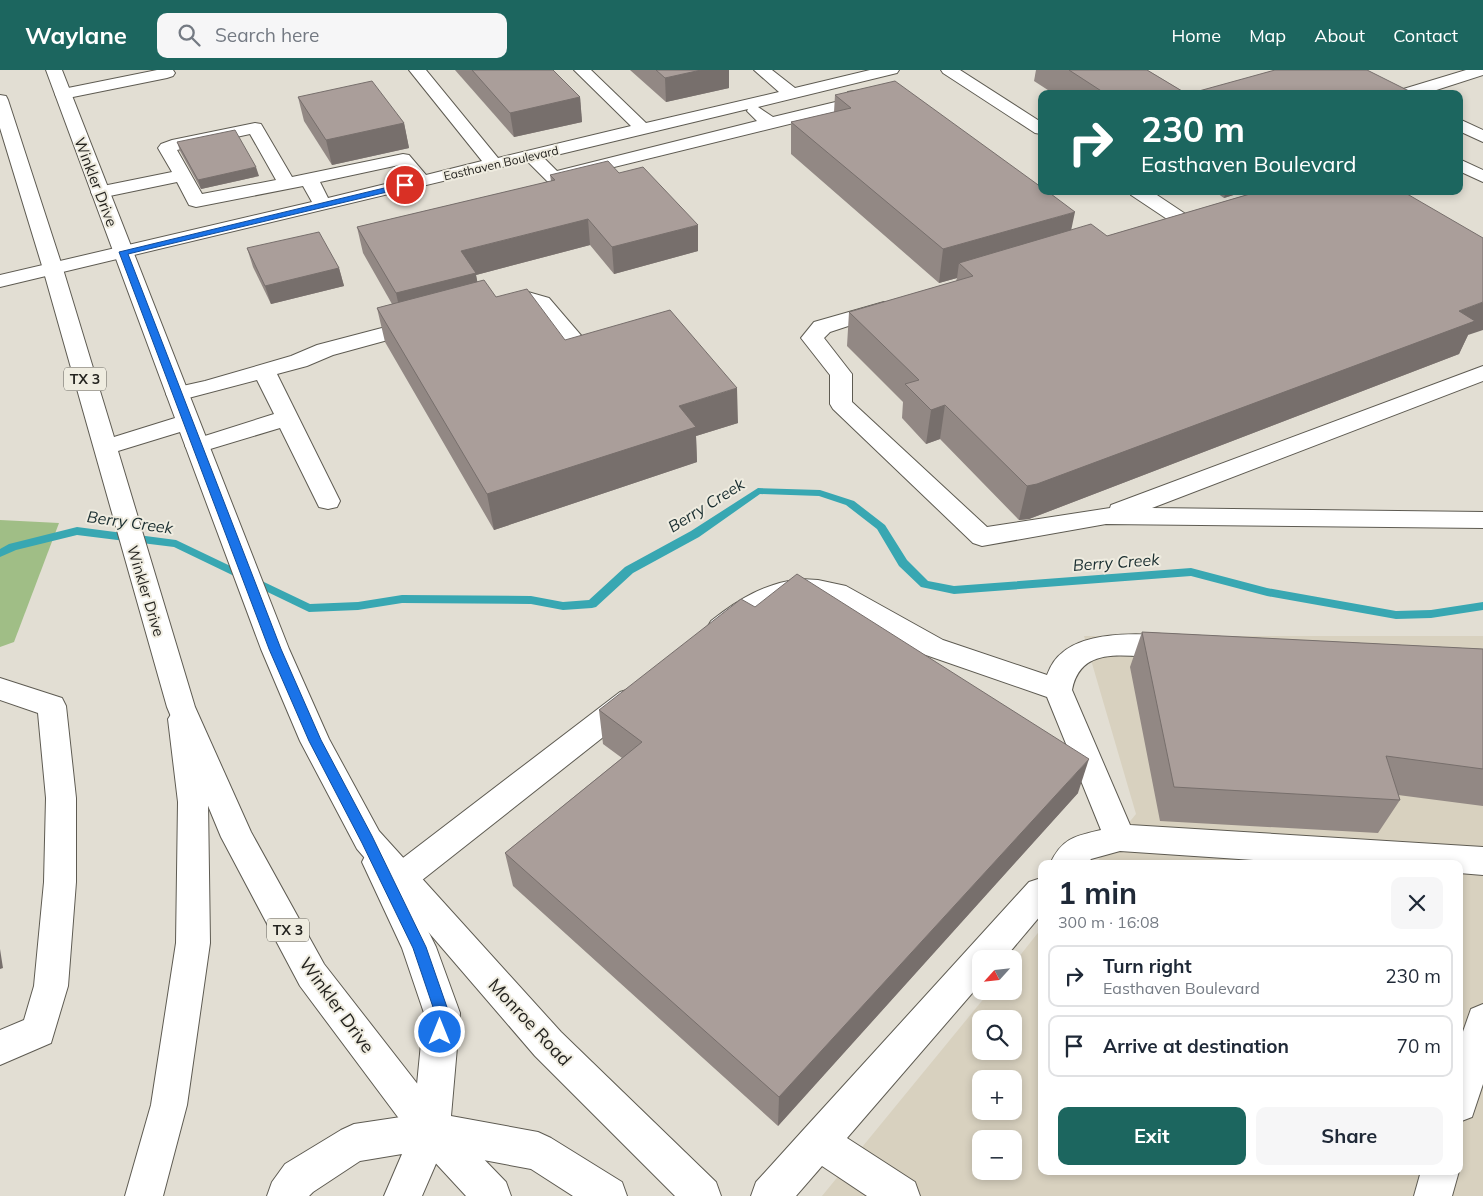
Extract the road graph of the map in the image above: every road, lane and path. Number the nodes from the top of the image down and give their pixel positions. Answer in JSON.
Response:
{"nodes":[{"id":1,"x":54,"y":70,"type":"edge"},
{"id":2,"x":165,"y":70,"type":"edge"},
{"id":3,"x":417,"y":70,"type":"edge"},
{"id":4,"x":582,"y":70,"type":"edge"},
{"id":5,"x":762,"y":70,"type":"edge"},
{"id":6,"x":891,"y":70,"type":"edge"},
{"id":7,"x":950,"y":70,"type":"edge"},
{"id":8,"x":1483,"y":70,"type":"edge"},
{"id":9,"x":1458,"y":78,"type":"junction"},
{"id":10,"x":837,"y":83,"type":"junction"},
{"id":11,"x":1474,"y":86,"type":"dead end"},
{"id":12,"x":1407,"y":90,"type":"edge"},
{"id":13,"x":63,"y":94,"type":"junction"},
{"id":14,"x":792,"y":94,"type":"junction"},
{"id":15,"x":0,"y":100,"type":"edge"},
{"id":16,"x":747,"y":104,"type":"junction"},
{"id":17,"x":770,"y":123,"type":"junction"},
{"id":18,"x":650,"y":127,"type":"junction"},
{"id":19,"x":1038,"y":127,"type":"edge"},
{"id":20,"x":678,"y":146,"type":"junction"},
{"id":21,"x":532,"y":155,"type":"junction"},
{"id":22,"x":494,"y":164,"type":"junction"},
{"id":23,"x":1463,"y":166,"type":"edge"},
{"id":24,"x":183,"y":175,"type":"junction"},
{"id":25,"x":1483,"y":177,"type":"edge"},
{"id":26,"x":309,"y":179,"type":"junction"},
{"id":27,"x":422,"y":182,"type":"junction"},
{"id":28,"x":287,"y":183,"type":"junction"},
{"id":29,"x":100,"y":192,"type":"junction"},
{"id":30,"x":1146,"y":195,"type":"edge"},
{"id":31,"x":323,"y":205,"type":"junction"},
{"id":32,"x":1152,"y":228,"type":"edge"},
{"id":33,"x":123,"y":252,"type":"junction"},
{"id":34,"x":53,"y":269,"type":"junction"},
{"id":35,"x":0,"y":281,"type":"edge"},
{"id":36,"x":903,"y":303,"type":"edge"},
{"id":37,"x":478,"y":308,"type":"edge"},
{"id":38,"x":441,"y":318,"type":"edge"},
{"id":39,"x":583,"y":352,"type":"edge"},
{"id":40,"x":264,"y":371,"type":"junction"},
{"id":41,"x":1483,"y":373,"type":"edge"},
{"id":42,"x":177,"y":394,"type":"junction"},
{"id":43,"x":287,"y":418,"type":"junction"},
{"id":44,"x":187,"y":422,"type":"junction"},
{"id":45,"x":197,"y":446,"type":"junction"},
{"id":46,"x":104,"y":448,"type":"junction"},
{"id":47,"x":328,"y":501,"type":"dead end"},
{"id":48,"x":1106,"y":516,"type":"junction"},
{"id":49,"x":1483,"y":520,"type":"edge"},
{"id":50,"x":703,"y":642,"type":"edge"},
{"id":51,"x":1201,"y":650,"type":"edge"},
{"id":52,"x":651,"y":683,"type":"edge"},
{"id":53,"x":0,"y":689,"type":"edge"},
{"id":54,"x":1058,"y":690,"type":"junction"},
{"id":55,"x":181,"y":707,"type":"junction"},
{"id":56,"x":1120,"y":838,"type":"junction"},
{"id":57,"x":368,"y":840,"type":"junction"},
{"id":58,"x":1070,"y":860,"type":"edge"},
{"id":59,"x":1483,"y":861,"type":"edge"},
{"id":60,"x":401,"y":878,"type":"junction"},
{"id":61,"x":1038,"y":895,"type":"edge"},
{"id":62,"x":989,"y":950,"type":"edge"},
{"id":63,"x":972,"y":969,"type":"edge"},
{"id":64,"x":1483,"y":1021,"type":"edge"},
{"id":65,"x":0,"y":1048,"type":"edge"},
{"id":66,"x":1463,"y":1090,"type":"edge"},
{"id":67,"x":431,"y":1131,"type":"junction"},
{"id":68,"x":818,"y":1142,"type":"junction"},
{"id":69,"x":1439,"y":1175,"type":"edge"},
{"id":70,"x":144,"y":1196,"type":"edge"},
{"id":71,"x":286,"y":1196,"type":"edge"},
{"id":72,"x":403,"y":1196,"type":"edge"},
{"id":73,"x":492,"y":1196,"type":"edge"},
{"id":74,"x":608,"y":1196,"type":"edge"},
{"id":75,"x":702,"y":1196,"type":"edge"},
{"id":76,"x":770,"y":1196,"type":"edge"},
{"id":77,"x":901,"y":1196,"type":"edge"},
{"id":78,"x":1433,"y":1196,"type":"edge"}],
"edges":[{"from":1,"to":13,"type":"main road","name":"Winkler Drive"},
{"from":2,"to":13,"type":"main road"},
{"from":3,"to":22,"type":"main road"},
{"from":4,"to":18,"type":"main road"},
{"from":5,"to":14,"type":"main road"},
{"from":6,"to":10,"type":"main road","name":"Easthaven Boulevard"},
{"from":7,"to":19,"type":"main road"},
{"from":8,"to":9,"type":"main road"},
{"from":9,"to":11,"type":"main road"},
{"from":9,"to":12,"type":"main road"},
{"from":10,"to":14,"type":"main road","name":"Easthaven Boulevard"},
{"from":10,"to":17,"type":"main road"},
{"from":13,"to":29,"type":"main road","name":"Winkler Drive"},
{"from":14,"to":16,"type":"main road","name":"Easthaven Boulevard"},
{"from":15,"to":34,"type":"main road","name":"Winkler Drive","number":"TX 3"},
{"from":16,"to":17,"type":"main road"},
{"from":16,"to":18,"type":"main road","name":"Easthaven Boulevard"},
{"from":17,"to":20,"type":"main road"},
{"from":18,"to":20,"type":"main road"},
{"from":18,"to":21,"type":"main road","name":"Easthaven Boulevard"},
{"from":20,"to":21,"type":"main road"},
{"from":21,"to":22,"type":"main road","name":"Easthaven Boulevard"},
{"from":22,"to":27,"type":"main road","name":"Easthaven Boulevard"},
{"from":23,"to":25,"type":"main road"},
{"from":24,"to":28,"type":"main road"},
{"from":24,"to":28,"type":"main road"},
{"from":24,"to":29,"type":"main road"},
{"from":26,"to":27,"type":"main road"},
{"from":26,"to":28,"type":"main road"},
{"from":26,"to":31,"type":"main road"},
{"from":27,"to":31,"type":"main road","name":"Easthaven Boulevard"},
{"from":29,"to":33,"type":"main road","name":"Winkler Drive"},
{"from":30,"to":32,"type":"main road"},
{"from":31,"to":33,"type":"main road","name":"Easthaven Boulevard"},
{"from":33,"to":34,"type":"main road","name":"Easthaven Boulevard"},
{"from":33,"to":42,"type":"main road","name":"Winkler Drive"},
{"from":34,"to":35,"type":"main road","name":"Easthaven Boulevard"},
{"from":34,"to":46,"type":"main road","name":"Winkler Drive","number":"TX 3"},
{"from":36,"to":48,"type":"main road"},
{"from":37,"to":39,"type":"main road"},
{"from":38,"to":40,"type":"main road"},
{"from":40,"to":42,"type":"main road"},
{"from":40,"to":43,"type":"main road"},
{"from":41,"to":48,"type":"main road"},
{"from":42,"to":44,"type":"main road","name":"Winkler Drive"},
{"from":43,"to":45,"type":"main road"},
{"from":43,"to":47,"type":"main road"},
{"from":44,"to":45,"type":"main road","name":"Winkler Drive"},
{"from":44,"to":46,"type":"main road"},
{"from":45,"to":57,"type":"main road","name":"Winkler Drive"},
{"from":46,"to":55,"type":"main road","name":"Winkler Drive","number":"TX 3"},
{"from":48,"to":49,"type":"main road"},
{"from":50,"to":54,"type":"main road"},
{"from":51,"to":54,"type":"main road"},
{"from":52,"to":60,"type":"main road"},
{"from":53,"to":65,"type":"main road"},
{"from":54,"to":56,"type":"main road"},
{"from":55,"to":67,"type":"main road","name":"Winkler Drive","number":"TX 3"},
{"from":55,"to":70,"type":"main road","name":"Winkler Drive"},
{"from":56,"to":58,"type":"main road"},
{"from":56,"to":59,"type":"main road"},
{"from":57,"to":60,"type":"main road","name":"Monroe Road"},
{"from":57,"to":67,"type":"main road","name":"Winkler Drive"},
{"from":60,"to":75,"type":"main road","name":"Monroe Road"},
{"from":61,"to":62,"type":"main road"},
{"from":63,"to":68,"type":"main road"},
{"from":64,"to":66,"type":"main road"},
{"from":67,"to":71,"type":"main road"},
{"from":67,"to":72,"type":"main road","name":"Winkler Drive"},
{"from":67,"to":73,"type":"main road","number":"TX 3"},
{"from":67,"to":74,"type":"main road"},
{"from":68,"to":76,"type":"main road"},
{"from":68,"to":77,"type":"main road"},
{"from":69,"to":78,"type":"main road"}]}
